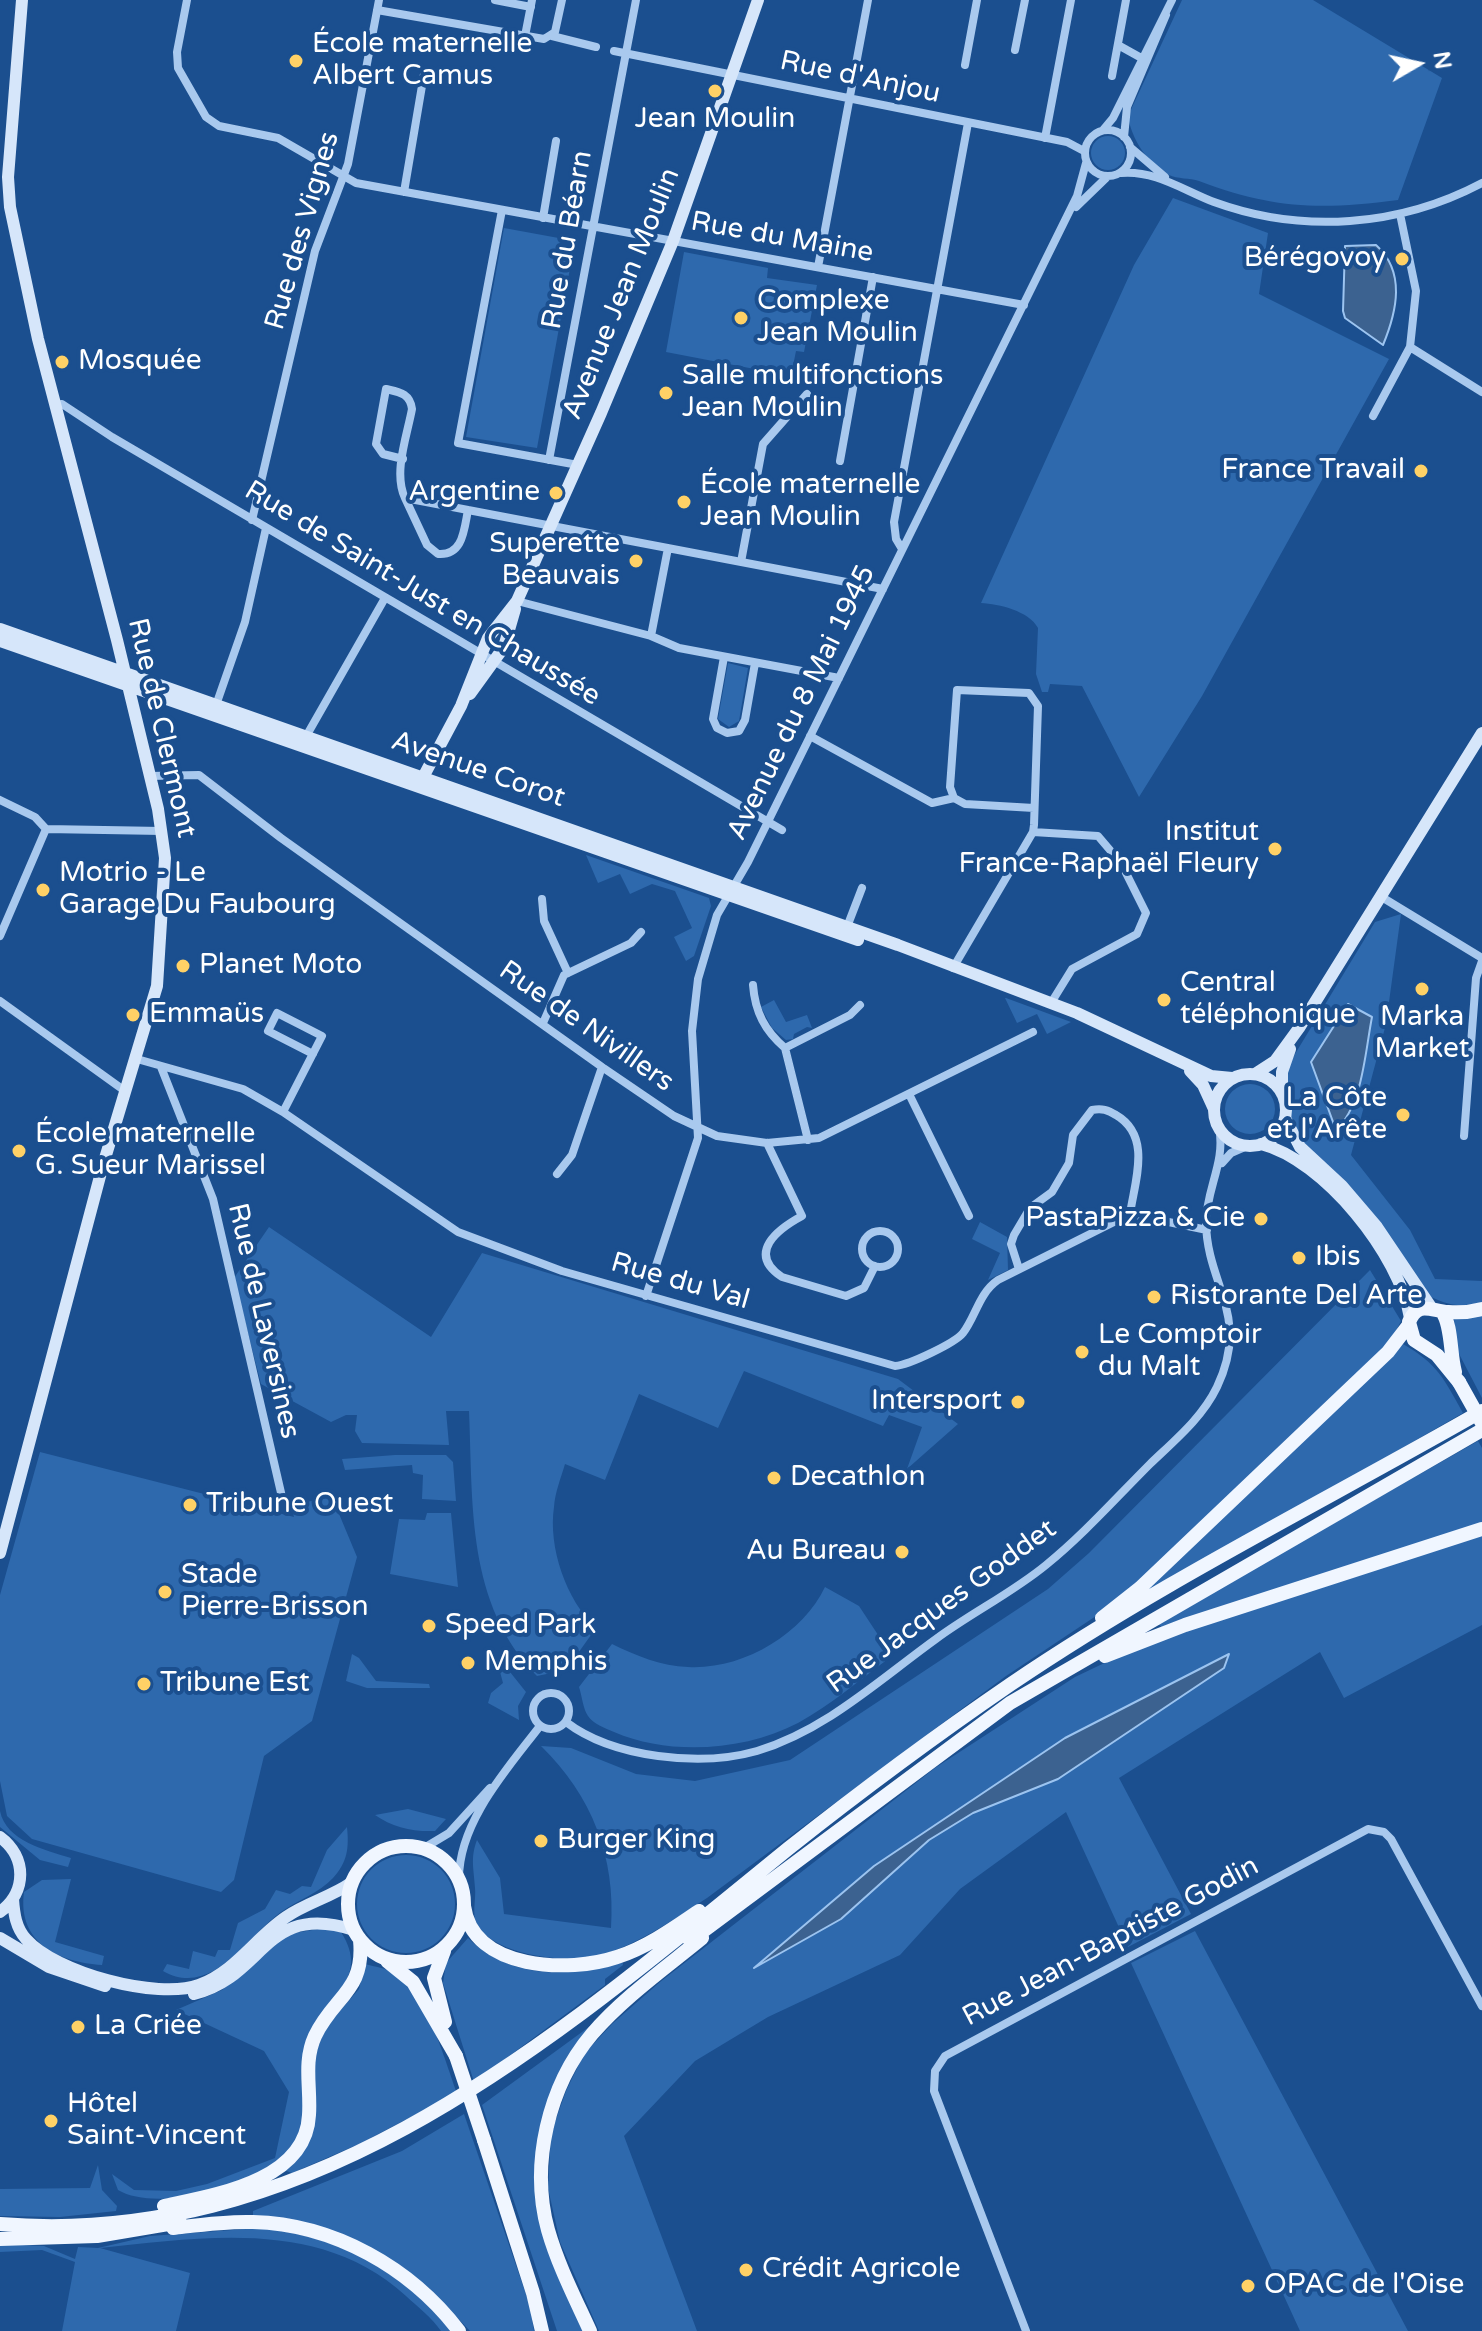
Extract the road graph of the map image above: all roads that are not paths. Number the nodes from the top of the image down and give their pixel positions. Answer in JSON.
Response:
{"nodes":[{"id":1,"x":22,"y":0,"type":"edge"},
{"id":2,"x":187,"y":0,"type":"edge"},
{"id":3,"x":495,"y":0,"type":"edge"},
{"id":4,"x":562,"y":0,"type":"edge"},
{"id":5,"x":636,"y":0,"type":"edge"},
{"id":6,"x":758,"y":0,"type":"edge"},
{"id":7,"x":868,"y":0,"type":"edge"},
{"id":8,"x":977,"y":0,"type":"edge"},
{"id":9,"x":1025,"y":0,"type":"edge"},
{"id":10,"x":1071,"y":0,"type":"edge"},
{"id":11,"x":1126,"y":0,"type":"edge"},
{"id":12,"x":1171,"y":2,"type":"edge"},
{"id":13,"x":532,"y":3,"type":"edge"},
{"id":14,"x":378,"y":5,"type":"edge"},
{"id":15,"x":525,"y":36,"type":"junction"},
{"id":16,"x":552,"y":36,"type":"junction"},
{"id":17,"x":1118,"y":45,"type":"junction"},
{"id":18,"x":596,"y":47,"type":"dead end"},
{"id":19,"x":1015,"y":50,"type":"dead end"},
{"id":20,"x":614,"y":51,"type":"dead end"},
{"id":21,"x":625,"y":53,"type":"junction"},
{"id":22,"x":1144,"y":60,"type":"junction"},
{"id":23,"x":965,"y":65,"type":"dead end"},
{"id":24,"x":424,"y":74,"type":"dead end"},
{"id":25,"x":732,"y":74,"type":"junction"},
{"id":26,"x":1112,"y":76,"type":"dead end"},
{"id":27,"x":850,"y":98,"type":"junction"},
{"id":28,"x":968,"y":123,"type":"junction"},
{"id":29,"x":1103,"y":130,"type":"junction"},
{"id":30,"x":1124,"y":137,"type":"junction"},
{"id":31,"x":1045,"y":138,"type":"junction"},
{"id":32,"x":556,"y":141,"type":"dead end"},
{"id":33,"x":1130,"y":147,"type":"junction"},
{"id":34,"x":1084,"y":151,"type":"junction"},
{"id":35,"x":1086,"y":163,"type":"junction"},
{"id":36,"x":1121,"y":173,"type":"junction"},
{"id":37,"x":344,"y":177,"type":"junction"},
{"id":38,"x":1107,"y":177,"type":"junction"},
{"id":39,"x":1482,"y":183,"type":"edge"},
{"id":40,"x":1175,"y":184,"type":"junction"},
{"id":41,"x":404,"y":192,"type":"junction"},
{"id":42,"x":502,"y":210,"type":"junction"},
{"id":43,"x":1400,"y":214,"type":"junction"},
{"id":44,"x":543,"y":218,"type":"junction"},
{"id":45,"x":593,"y":227,"type":"junction"},
{"id":46,"x":1062,"y":227,"type":"junction"},
{"id":47,"x":673,"y":241,"type":"junction"},
{"id":48,"x":818,"y":267,"type":"junction"},
{"id":49,"x":873,"y":277,"type":"junction"},
{"id":50,"x":937,"y":289,"type":"junction"},
{"id":51,"x":1024,"y":305,"type":"junction"},
{"id":52,"x":1410,"y":347,"type":"junction"},
{"id":53,"x":1482,"y":392,"type":"edge"},
{"id":54,"x":807,"y":394,"type":"dead end"},
{"id":55,"x":55,"y":405,"type":"junction"},
{"id":56,"x":1373,"y":416,"type":"dead end"},
{"id":57,"x":403,"y":459,"type":"junction"},
{"id":58,"x":549,"y":460,"type":"junction"},
{"id":59,"x":840,"y":461,"type":"dead end"},
{"id":60,"x":578,"y":465,"type":"junction"},
{"id":61,"x":405,"y":498,"type":"junction"},
{"id":62,"x":468,"y":510,"type":"junction"},
{"id":63,"x":252,"y":520,"type":"junction"},
{"id":64,"x":551,"y":526,"type":"junction"},
{"id":65,"x":266,"y":528,"type":"junction"},
{"id":66,"x":668,"y":548,"type":"junction"},
{"id":67,"x":902,"y":549,"type":"junction"},
{"id":68,"x":741,"y":562,"type":"junction"},
{"id":69,"x":883,"y":589,"type":"junction"},
{"id":70,"x":385,"y":598,"type":"junction"},
{"id":71,"x":517,"y":601,"type":"junction"},
{"id":72,"x":0,"y":629,"type":"edge"},
{"id":73,"x":651,"y":636,"type":"junction"},
{"id":74,"x":0,"y":641,"type":"edge"},
{"id":75,"x":481,"y":655,"type":"junction"},
{"id":76,"x":724,"y":657,"type":"junction"},
{"id":77,"x":493,"y":662,"type":"junction"},
{"id":78,"x":755,"y":663,"type":"junction"},
{"id":79,"x":125,"y":670,"type":"junction"},
{"id":80,"x":839,"y":678,"type":"junction"},
{"id":81,"x":127,"y":684,"type":"junction"},
{"id":82,"x":461,"y":706,"type":"junction"},
{"id":83,"x":215,"y":709,"type":"junction"},
{"id":84,"x":1482,"y":733,"type":"edge"},
{"id":85,"x":810,"y":736,"type":"junction"},
{"id":86,"x":304,"y":740,"type":"junction"},
{"id":87,"x":149,"y":776,"type":"junction"},
{"id":88,"x":421,"y":781,"type":"junction"},
{"id":89,"x":954,"y":798,"type":"junction"},
{"id":90,"x":0,"y":800,"type":"edge"},
{"id":91,"x":1034,"y":808,"type":"junction"},
{"id":92,"x":767,"y":823,"type":"junction"},
{"id":93,"x":46,"y":829,"type":"junction"},
{"id":94,"x":782,"y":830,"type":"dead end"},
{"id":95,"x":162,"y":831,"type":"junction"},
{"id":96,"x":1033,"y":832,"type":"junction"},
{"id":97,"x":862,"y":888,"type":"dead end"},
{"id":98,"x":732,"y":891,"type":"junction"},
{"id":99,"x":1380,"y":896,"type":"junction"},
{"id":100,"x":542,"y":899,"type":"dead end"},
{"id":101,"x":847,"y":927,"type":"junction"},
{"id":102,"x":641,"y":932,"type":"dead end"},
{"id":103,"x":0,"y":936,"type":"edge"},
{"id":104,"x":1482,"y":960,"type":"edge"},
{"id":105,"x":937,"y":962,"type":"junction"},
{"id":106,"x":953,"y":969,"type":"junction"},
{"id":107,"x":568,"y":973,"type":"junction"},
{"id":108,"x":753,"y":985,"type":"dead end"},
{"id":109,"x":0,"y":1001,"type":"edge"},
{"id":110,"x":1051,"y":1003,"type":"junction"},
{"id":111,"x":860,"y":1005,"type":"dead end"},
{"id":112,"x":543,"y":1023,"type":"junction"},
{"id":113,"x":1299,"y":1028,"type":"junction"},
{"id":114,"x":1033,"y":1032,"type":"dead end"},
{"id":115,"x":785,"y":1048,"type":"junction"},
{"id":116,"x":313,"y":1054,"type":"junction"},
{"id":117,"x":1170,"y":1057,"type":"junction"},
{"id":118,"x":137,"y":1059,"type":"junction"},
{"id":119,"x":161,"y":1067,"type":"junction"},
{"id":120,"x":602,"y":1067,"type":"junction"},
{"id":121,"x":1255,"y":1074,"type":"junction"},
{"id":122,"x":1232,"y":1078,"type":"junction"},
{"id":123,"x":125,"y":1091,"type":"junction"},
{"id":124,"x":1283,"y":1095,"type":"junction"},
{"id":125,"x":910,"y":1096,"type":"junction"},
{"id":126,"x":1214,"y":1109,"type":"junction"},
{"id":127,"x":283,"y":1112,"type":"junction"},
{"id":128,"x":1285,"y":1118,"type":"junction"},
{"id":129,"x":1219,"y":1128,"type":"junction"},
{"id":130,"x":698,"y":1129,"type":"junction"},
{"id":131,"x":1464,"y":1136,"type":"dead end"},
{"id":132,"x":808,"y":1140,"type":"junction"},
{"id":133,"x":767,"y":1143,"type":"junction"},
{"id":134,"x":1261,"y":1144,"type":"junction"},
{"id":135,"x":1247,"y":1146,"type":"junction"},
{"id":136,"x":1217,"y":1171,"type":"junction"},
{"id":137,"x":557,"y":1174,"type":"dead end"},
{"id":138,"x":1130,"y":1214,"type":"junction"},
{"id":139,"x":969,"y":1216,"type":"dead end"},
{"id":140,"x":1207,"y":1230,"type":"junction"},
{"id":141,"x":875,"y":1266,"type":"junction"},
{"id":142,"x":1019,"y":1269,"type":"junction"},
{"id":143,"x":646,"y":1296,"type":"junction"},
{"id":144,"x":1436,"y":1309,"type":"junction"},
{"id":145,"x":1482,"y":1309,"type":"edge"},
{"id":146,"x":1409,"y":1322,"type":"junction"},
{"id":147,"x":1448,"y":1333,"type":"junction"},
{"id":148,"x":1424,"y":1346,"type":"junction"},
{"id":149,"x":1459,"y":1382,"type":"junction"},
{"id":150,"x":1482,"y":1411,"type":"edge"},
{"id":151,"x":1482,"y":1423,"type":"edge"},
{"id":152,"x":1482,"y":1430,"type":"edge"},
{"id":153,"x":282,"y":1497,"type":"dead end"},
{"id":154,"x":1482,"y":1529,"type":"edge"},
{"id":155,"x":0,"y":1553,"type":"edge"},
{"id":156,"x":1031,"y":1671,"type":"junction"},
{"id":157,"x":1046,"y":1681,"type":"junction"},
{"id":158,"x":566,"y":1722,"type":"junction"},
{"id":159,"x":540,"y":1726,"type":"junction"},
{"id":160,"x":500,"y":1779,"type":"junction"},
{"id":161,"x":0,"y":1837,"type":"edge"},
{"id":162,"x":791,"y":1847,"type":"junction"},
{"id":163,"x":424,"y":1848,"type":"junction"},
{"id":164,"x":459,"y":1880,"type":"junction"},
{"id":165,"x":772,"y":1880,"type":"junction"},
{"id":166,"x":351,"y":1883,"type":"junction"},
{"id":167,"x":13,"y":1899,"type":"junction"},
{"id":168,"x":464,"y":1906,"type":"junction"},
{"id":169,"x":0,"y":1912,"type":"edge"},
{"id":170,"x":357,"y":1935,"type":"junction"},
{"id":171,"x":0,"y":1938,"type":"edge"},
{"id":172,"x":449,"y":1944,"type":"junction"},
{"id":173,"x":381,"y":1957,"type":"junction"},
{"id":174,"x":1482,"y":2006,"type":"edge"},
{"id":175,"x":456,"y":2056,"type":"junction"},
{"id":176,"x":0,"y":2224,"type":"edge"},
{"id":177,"x":21,"y":2226,"type":"junction"},
{"id":178,"x":129,"y":2233,"type":"junction"},
{"id":179,"x":0,"y":2239,"type":"edge"},
{"id":180,"x":533,"y":2293,"type":"junction"},
{"id":181,"x":459,"y":2331,"type":"edge"},
{"id":182,"x":542,"y":2331,"type":"edge"},
{"id":183,"x":548,"y":2331,"type":"edge"},
{"id":184,"x":590,"y":2331,"type":"edge"},
{"id":185,"x":1026,"y":2331,"type":"edge"}],
"edges":[{"from":1,"to":55,"type":"street","name":"Rue de Clermont"},
{"from":2,"to":37,"type":"street","name":"Rue du Maine"},
{"from":3,"to":13,"type":"street"},
{"from":4,"to":16,"type":"street"},
{"from":5,"to":21,"type":"street","name":"Rue du Béarn"},
{"from":6,"to":25,"type":"street","name":"Avenue Jean Moulin"},
{"from":7,"to":27,"type":"street"},
{"from":8,"to":23,"type":"street"},
{"from":9,"to":19,"type":"street"},
{"from":10,"to":31,"type":"street"},
{"from":11,"to":17,"type":"street"},
{"from":12,"to":22,"type":"street"},
{"from":13,"to":15,"type":"street"},
{"from":14,"to":15,"type":"street"},
{"from":14,"to":37,"type":"street","name":"Rue des Vignes"},
{"from":15,"to":16,"type":"street"},
{"from":16,"to":18,"type":"street"},
{"from":17,"to":22,"type":"street"},
{"from":17,"to":26,"type":"street"},
{"from":20,"to":21,"type":"street","name":"Rue d'Anjou"},
{"from":21,"to":25,"type":"street","name":"Rue d'Anjou"},
{"from":21,"to":45,"type":"street","name":"Rue du Béarn"},
{"from":22,"to":29,"type":"street"},
{"from":22,"to":30,"type":"street"},
{"from":24,"to":41,"type":"street"},
{"from":25,"to":27,"type":"street","name":"Rue d'Anjou"},
{"from":25,"to":47,"type":"street","name":"Avenue Jean Moulin"},
{"from":27,"to":28,"type":"street","name":"Rue d'Anjou"},
{"from":27,"to":48,"type":"street"},
{"from":28,"to":31,"type":"street","name":"Rue d'Anjou"},
{"from":28,"to":50,"type":"street"},
{"from":29,"to":30,"type":"street"},
{"from":29,"to":34,"type":"street"},
{"from":30,"to":33,"type":"street"},
{"from":31,"to":34,"type":"street","name":"Rue d'Anjou"},
{"from":32,"to":44,"type":"street"},
{"from":33,"to":36,"type":"street"},
{"from":33,"to":40,"type":"street"},
{"from":34,"to":35,"type":"street"},
{"from":35,"to":38,"type":"street"},
{"from":35,"to":46,"type":"street","name":"Avenue du 8 Mai 1945"},
{"from":36,"to":38,"type":"street"},
{"from":36,"to":40,"type":"street"},
{"from":37,"to":41,"type":"street","name":"Rue du Maine"},
{"from":37,"to":63,"type":"street","name":"Rue des Vignes"},
{"from":38,"to":46,"type":"street","name":"Avenue du 8 Mai 1945"},
{"from":39,"to":43,"type":"street"},
{"from":40,"to":43,"type":"street"},
{"from":41,"to":42,"type":"street","name":"Rue du Maine"},
{"from":42,"to":44,"type":"street","name":"Rue du Maine"},
{"from":42,"to":58,"type":"street"},
{"from":43,"to":52,"type":"street"},
{"from":44,"to":45,"type":"street","name":"Rue du Maine"},
{"from":45,"to":47,"type":"street","name":"Rue du Maine"},
{"from":45,"to":58,"type":"street","name":"Rue du Béarn"},
{"from":46,"to":51,"type":"street","name":"Avenue du 8 Mai 1945"},
{"from":47,"to":48,"type":"street","name":"Rue du Maine"},
{"from":47,"to":60,"type":"street","name":"Avenue Jean Moulin"},
{"from":48,"to":49,"type":"street","name":"Rue du Maine"},
{"from":49,"to":50,"type":"street","name":"Rue du Maine"},
{"from":49,"to":59,"type":"street"},
{"from":50,"to":51,"type":"street","name":"Rue du Maine"},
{"from":50,"to":67,"type":"street"},
{"from":51,"to":67,"type":"street","name":"Avenue du 8 Mai 1945"},
{"from":52,"to":53,"type":"street"},
{"from":52,"to":56,"type":"street"},
{"from":54,"to":68,"type":"street"},
{"from":55,"to":63,"type":"street","name":"Rue de Saint-Just en Chaussée"},
{"from":55,"to":79,"type":"street","name":"Rue de Clermont"},
{"from":57,"to":57,"type":"street"},
{"from":57,"to":61,"type":"street"},
{"from":58,"to":60,"type":"street"},
{"from":60,"to":64,"type":"street","name":"Avenue Jean Moulin"},
{"from":61,"to":62,"type":"street"},
{"from":61,"to":62,"type":"street"},
{"from":62,"to":64,"type":"street"},
{"from":63,"to":65,"type":"street","name":"Rue de Saint-Just en Chaussée"},
{"from":64,"to":66,"type":"street"},
{"from":64,"to":71,"type":"street","name":"Avenue Jean Moulin"},
{"from":65,"to":70,"type":"street","name":"Rue de Saint-Just en Chaussée"},
{"from":65,"to":83,"type":"street"},
{"from":66,"to":68,"type":"street"},
{"from":66,"to":73,"type":"street"},
{"from":67,"to":69,"type":"street","name":"Avenue du 8 Mai 1945"},
{"from":68,"to":69,"type":"street"},
{"from":69,"to":80,"type":"street","name":"Avenue du 8 Mai 1945"},
{"from":70,"to":75,"type":"street","name":"Rue de Saint-Just en Chaussée"},
{"from":70,"to":86,"type":"street"},
{"from":71,"to":73,"type":"street"},
{"from":71,"to":75,"type":"street","name":"Avenue Jean Moulin"},
{"from":71,"to":77,"type":"street","name":"Avenue Jean Moulin"},
{"from":72,"to":79,"type":"street","name":"Avenue Corot"},
{"from":73,"to":76,"type":"street"},
{"from":74,"to":81,"type":"street","name":"Avenue Corot"},
{"from":75,"to":77,"type":"street","name":"Rue de Saint-Just en Chaussée"},
{"from":75,"to":82,"type":"street","name":"Avenue Jean Moulin"},
{"from":76,"to":78,"type":"street"},
{"from":76,"to":78,"type":"street"},
{"from":77,"to":82,"type":"street","name":"Avenue Jean Moulin"},
{"from":77,"to":92,"type":"street","name":"Rue de Saint-Just en Chaussée"},
{"from":78,"to":80,"type":"street"},
{"from":79,"to":81,"type":"street","name":"Rue de Clermont"},
{"from":79,"to":83,"type":"street","name":"Avenue Corot"},
{"from":80,"to":85,"type":"street","name":"Avenue du 8 Mai 1945"},
{"from":81,"to":83,"type":"street","name":"Avenue Corot"},
{"from":81,"to":87,"type":"street","name":"Rue de Clermont"},
{"from":82,"to":88,"type":"street"},
{"from":83,"to":86,"type":"street","name":"Avenue Corot"},
{"from":84,"to":99,"type":"street"},
{"from":85,"to":89,"type":"street"},
{"from":85,"to":92,"type":"street","name":"Avenue du 8 Mai 1945"},
{"from":86,"to":88,"type":"street","name":"Avenue Corot"},
{"from":87,"to":95,"type":"street","name":"Rue de Clermont"},
{"from":87,"to":112,"type":"street","name":"Rue de Nivillers"},
{"from":88,"to":98,"type":"street","name":"Avenue Corot"},
{"from":89,"to":91,"type":"street"},
{"from":89,"to":91,"type":"street"},
{"from":90,"to":93,"type":"street"},
{"from":91,"to":96,"type":"street"},
{"from":92,"to":94,"type":"street","name":"Rue de Saint-Just en Chaussée"},
{"from":92,"to":98,"type":"street","name":"Avenue du 8 Mai 1945"},
{"from":93,"to":95,"type":"street"},
{"from":93,"to":103,"type":"street"},
{"from":95,"to":118,"type":"street","name":"Rue de Clermont"},
{"from":96,"to":106,"type":"street"},
{"from":96,"to":110,"type":"street"},
{"from":97,"to":101,"type":"street"},
{"from":98,"to":101,"type":"street","name":"Avenue Corot"},
{"from":98,"to":105,"type":"street","name":"Avenue Corot"},
{"from":98,"to":130,"type":"street","name":"Avenue du 8 Mai 1945"},
{"from":99,"to":104,"type":"street"},
{"from":99,"to":113,"type":"street"},
{"from":100,"to":107,"type":"street"},
{"from":101,"to":105,"type":"street","name":"Avenue Corot"},
{"from":102,"to":107,"type":"street"},
{"from":104,"to":131,"type":"street"},
{"from":105,"to":106,"type":"street","name":"Avenue Corot"},
{"from":106,"to":110,"type":"street","name":"Avenue Corot"},
{"from":107,"to":112,"type":"street"},
{"from":108,"to":115,"type":"street"},
{"from":109,"to":123,"type":"street"},
{"from":110,"to":117,"type":"street","name":"Avenue Corot"},
{"from":111,"to":115,"type":"street"},
{"from":112,"to":120,"type":"street","name":"Rue de Nivillers"},
{"from":113,"to":121,"type":"street"},
{"from":113,"to":124,"type":"street"},
{"from":114,"to":125,"type":"street","name":"Rue de Nivillers"},
{"from":115,"to":132,"type":"street"},
{"from":116,"to":116,"type":"street"},
{"from":116,"to":127,"type":"street"},
{"from":117,"to":122,"type":"street","name":"Avenue Corot"},
{"from":117,"to":126,"type":"street","name":"Avenue Corot"},
{"from":118,"to":119,"type":"street","name":"Rue du Val"},
{"from":118,"to":123,"type":"street","name":"Rue de Clermont"},
{"from":119,"to":127,"type":"street","name":"Rue du Val"},
{"from":119,"to":153,"type":"street","name":"Rue de Laversines"},
{"from":120,"to":130,"type":"street","name":"Rue de Nivillers"},
{"from":120,"to":137,"type":"street"},
{"from":121,"to":122,"type":"street"},
{"from":121,"to":124,"type":"street"},
{"from":122,"to":126,"type":"street"},
{"from":123,"to":155,"type":"street","name":"Rue de Clermont"},
{"from":124,"to":128,"type":"street"},
{"from":125,"to":132,"type":"street","name":"Rue de Nivillers"},
{"from":125,"to":139,"type":"street"},
{"from":126,"to":129,"type":"street"},
{"from":127,"to":143,"type":"street","name":"Rue du Val"},
{"from":128,"to":134,"type":"street"},
{"from":128,"to":144,"type":"street"},
{"from":129,"to":135,"type":"street"},
{"from":129,"to":136,"type":"street","name":"Rue Jacques Goddet"},
{"from":130,"to":133,"type":"street","name":"Rue de Nivillers"},
{"from":130,"to":143,"type":"street","name":"Avenue du 8 Mai 1945"},
{"from":132,"to":133,"type":"street","name":"Rue de Nivillers"},
{"from":133,"to":141,"type":"street"},
{"from":134,"to":135,"type":"street"},
{"from":134,"to":146,"type":"street"},
{"from":135,"to":136,"type":"street"},
{"from":136,"to":140,"type":"street","name":"Rue Jacques Goddet"},
{"from":138,"to":140,"type":"street"},
{"from":138,"to":142,"type":"street","name":"Rue du Val"},
{"from":138,"to":142,"type":"street"},
{"from":140,"to":158,"type":"street","name":"Rue Jacques Goddet"},
{"from":141,"to":141,"type":"street"},
{"from":142,"to":143,"type":"street","name":"Rue du Val"},
{"from":144,"to":145,"type":"main road"},
{"from":144,"to":146,"type":"main road"},
{"from":144,"to":147,"type":"main road"},
{"from":146,"to":148,"type":"main road"},
{"from":146,"to":156,"type":"main road"},
{"from":147,"to":148,"type":"main road"},
{"from":147,"to":149,"type":"main road"},
{"from":148,"to":149,"type":"main road"},
{"from":149,"to":151,"type":"main road","bridge":true},
{"from":150,"to":156,"type":"main road"},
{"from":152,"to":157,"type":"main road"},
{"from":154,"to":157,"type":"main road"},
{"from":156,"to":162,"type":"main road"},
{"from":157,"to":165,"type":"main road"},
{"from":158,"to":159,"type":"street"},
{"from":158,"to":159,"type":"street"},
{"from":159,"to":160,"type":"street"},
{"from":160,"to":163,"type":"street"},
{"from":160,"to":164,"type":"street"},
{"from":161,"to":167,"type":"street"},
{"from":162,"to":168,"type":"main road"},
{"from":162,"to":177,"type":"main road"},
{"from":163,"to":164,"type":"main road"},
{"from":163,"to":166,"type":"main road"},
{"from":164,"to":168,"type":"main road"},
{"from":165,"to":178,"type":"main road"},
{"from":165,"to":184,"type":"main road"},
{"from":166,"to":167,"type":"street"},
{"from":166,"to":170,"type":"main road"},
{"from":167,"to":169,"type":"street"},
{"from":168,"to":172,"type":"main road"},
{"from":170,"to":171,"type":"street"},
{"from":170,"to":173,"type":"main road"},
{"from":170,"to":177,"type":"main road"},
{"from":172,"to":173,"type":"main road"},
{"from":172,"to":175,"type":"main road"},
{"from":173,"to":175,"type":"main road"},
{"from":174,"to":185,"type":"street","name":"Rue Jean-Baptiste Godin"},
{"from":175,"to":180,"type":"main road","bridge":true},
{"from":176,"to":177,"type":"main road"},
{"from":178,"to":179,"type":"main road"},
{"from":178,"to":181,"type":"main road"},
{"from":180,"to":182,"type":"main road"},
{"from":180,"to":183,"type":"main road"}]}
